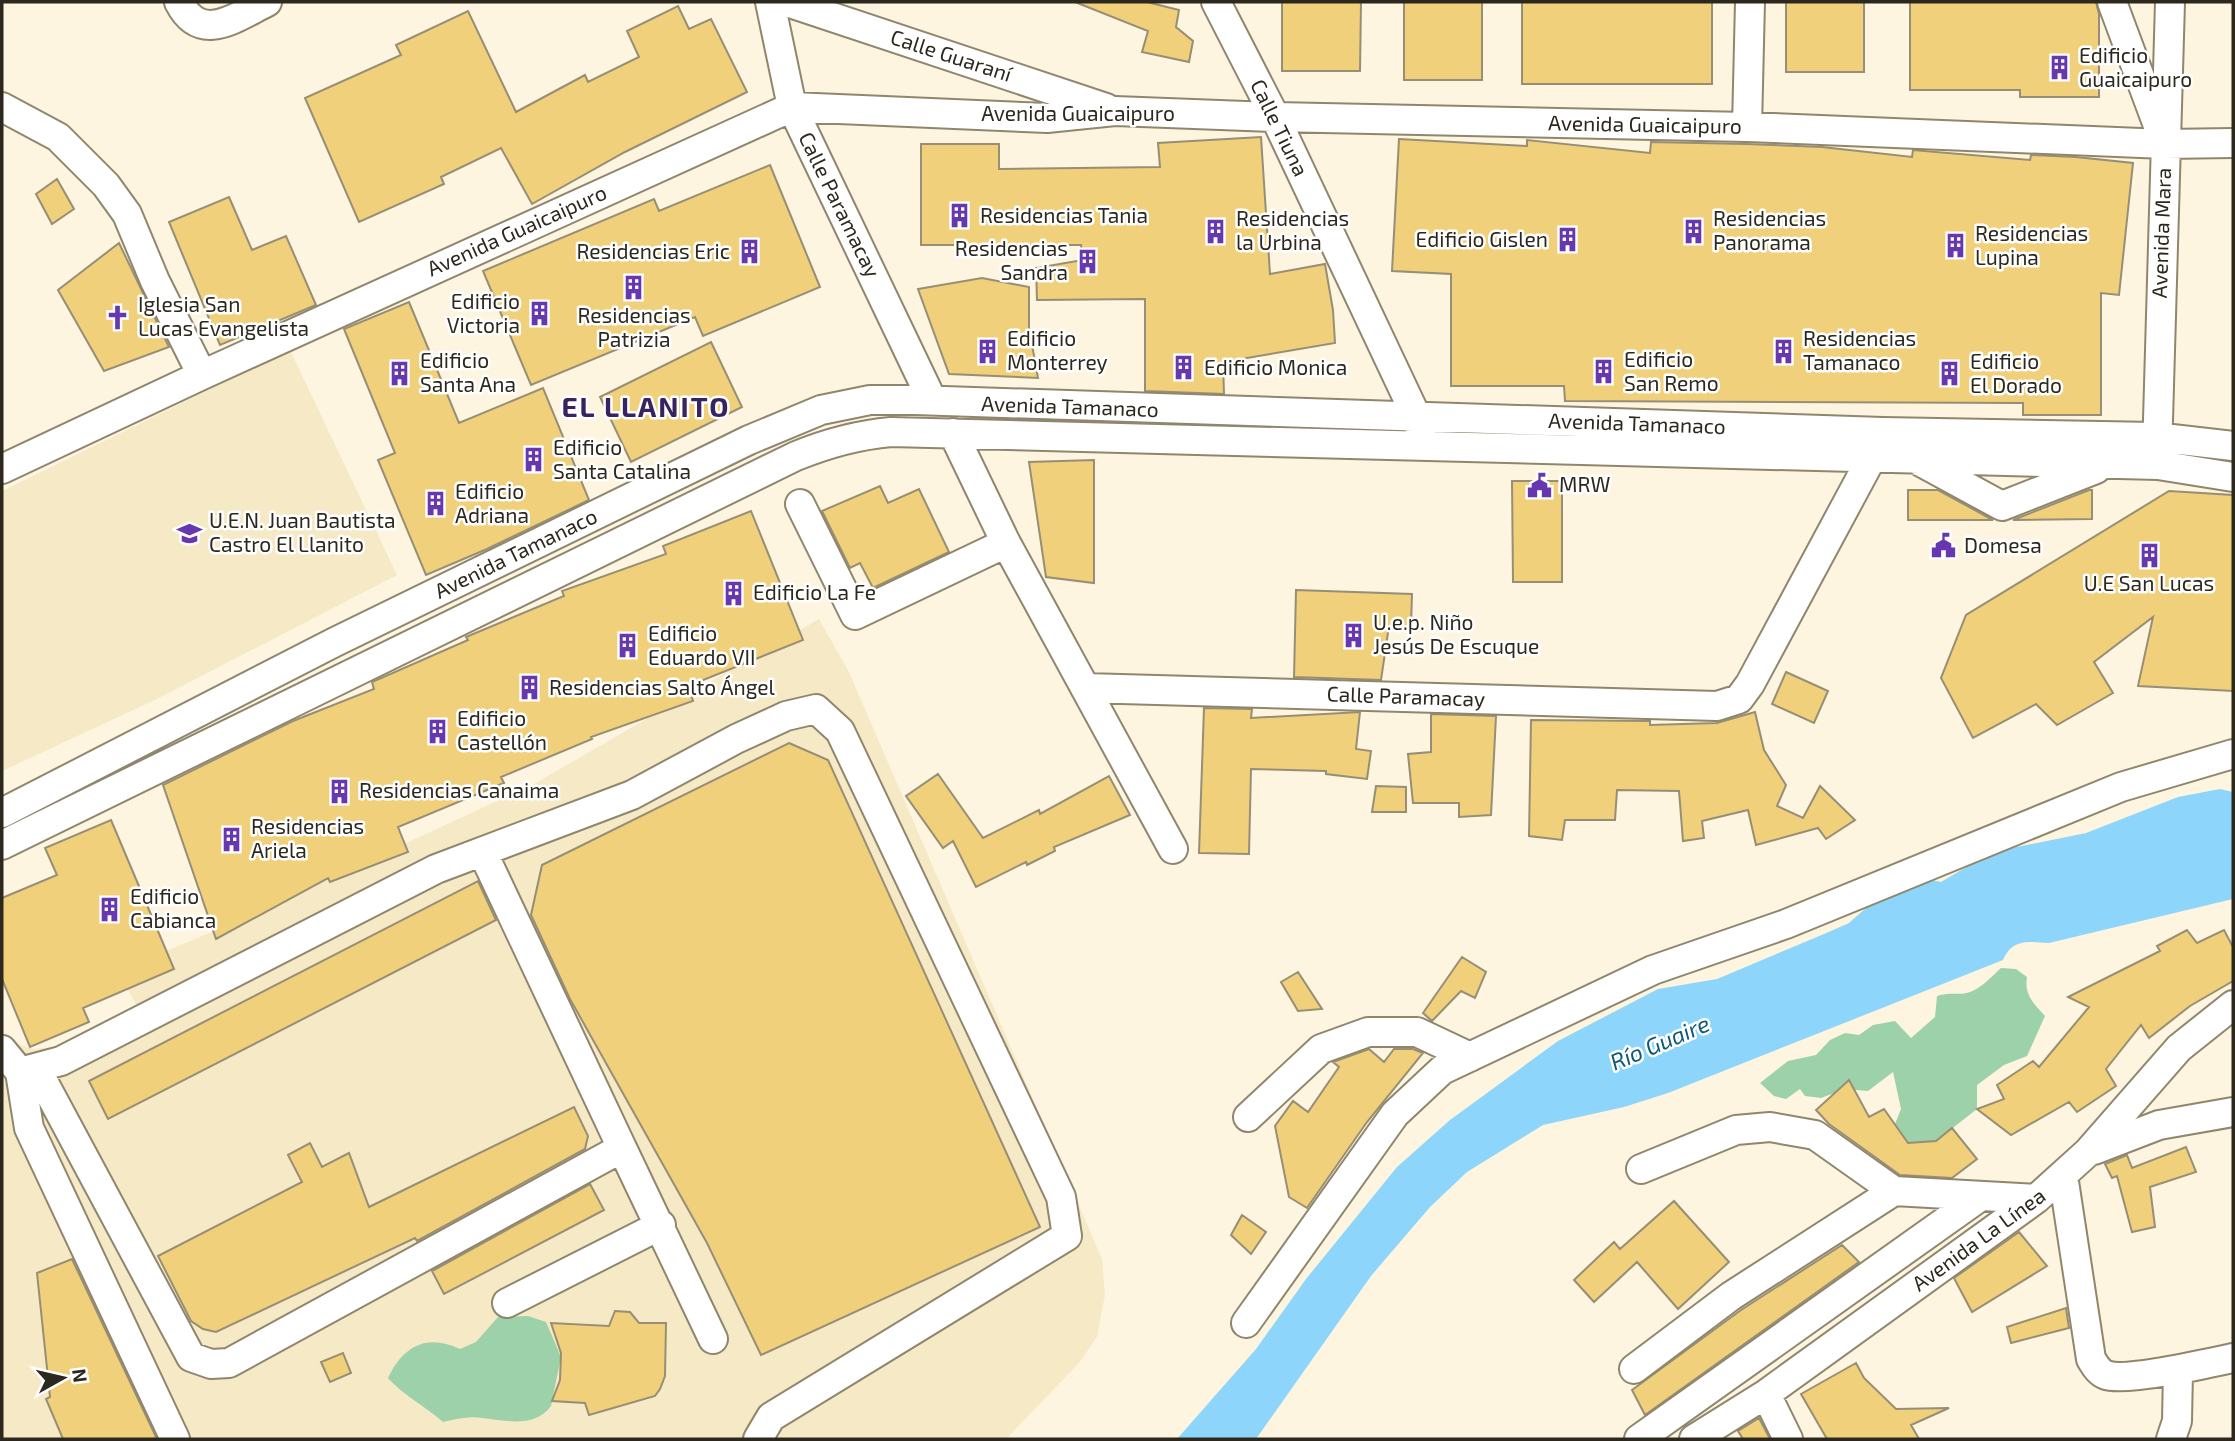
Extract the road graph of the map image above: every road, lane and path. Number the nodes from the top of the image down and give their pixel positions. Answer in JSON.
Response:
{"nodes":[{"id":1,"x":179,"y":2,"type":"edge"},
{"id":2,"x":267,"y":2,"type":"edge"},
{"id":3,"x":770,"y":2,"type":"edge"},
{"id":4,"x":787,"y":2,"type":"edge"},
{"id":5,"x":1216,"y":2,"type":"edge"},
{"id":6,"x":1750,"y":2,"type":"edge"},
{"id":7,"x":2112,"y":2,"type":"edge"},
{"id":8,"x":2170,"y":2,"type":"edge"},
{"id":9,"x":2,"y":107,"type":"edge"},
{"id":10,"x":792,"y":107,"type":"junction"},
{"id":11,"x":1115,"y":111,"type":"junction"},
{"id":12,"x":1275,"y":117,"type":"junction"},
{"id":13,"x":1747,"y":127,"type":"junction"},
{"id":14,"x":2233,"y":143,"type":"edge"},
{"id":15,"x":2165,"y":144,"type":"junction"},
{"id":16,"x":202,"y":374,"type":"junction"},
{"id":17,"x":932,"y":400,"type":"junction"},
{"id":18,"x":1417,"y":418,"type":"junction"},
{"id":19,"x":953,"y":433,"type":"junction"},
{"id":20,"x":2155,"y":436,"type":"junction"},
{"id":21,"x":2233,"y":446,"type":"edge"},
{"id":22,"x":1424,"y":447,"type":"junction"},
{"id":23,"x":1871,"y":459,"type":"junction"},
{"id":24,"x":1919,"y":460,"type":"junction"},
{"id":25,"x":2107,"y":464,"type":"junction"},
{"id":26,"x":2158,"y":465,"type":"junction"},
{"id":27,"x":2,"y":469,"type":"edge"},
{"id":28,"x":2233,"y":477,"type":"edge"},
{"id":29,"x":800,"y":504,"type":"dead end"},
{"id":30,"x":1006,"y":543,"type":"junction"},
{"id":31,"x":1085,"y":688,"type":"junction"},
{"id":32,"x":2233,"y":754,"type":"edge"},
{"id":33,"x":2,"y":813,"type":"edge"},
{"id":34,"x":2,"y":845,"type":"edge"},
{"id":35,"x":1173,"y":849,"type":"dead end"},
{"id":36,"x":483,"y":853,"type":"junction"},
{"id":37,"x":2233,"y":1004,"type":"edge"},
{"id":38,"x":2,"y":1050,"type":"edge"},
{"id":39,"x":1469,"y":1057,"type":"junction"},
{"id":40,"x":28,"y":1070,"type":"junction"},
{"id":41,"x":2233,"y":1112,"type":"edge"},
{"id":42,"x":1248,"y":1117,"type":"dead end"},
{"id":43,"x":622,"y":1148,"type":"junction"},
{"id":44,"x":2088,"y":1152,"type":"junction"},
{"id":45,"x":1640,"y":1169,"type":"dead end"},
{"id":46,"x":2063,"y":1175,"type":"junction"},
{"id":47,"x":1894,"y":1191,"type":"junction"},
{"id":48,"x":1981,"y":1196,"type":"junction"},
{"id":49,"x":2036,"y":1199,"type":"junction"},
{"id":50,"x":661,"y":1225,"type":"junction"},
{"id":51,"x":507,"y":1303,"type":"dead end"},
{"id":52,"x":1247,"y":1323,"type":"dead end"},
{"id":53,"x":713,"y":1339,"type":"dead end"},
{"id":54,"x":2233,"y":1359,"type":"edge"},
{"id":55,"x":1634,"y":1369,"type":"dead end"},
{"id":56,"x":2178,"y":1371,"type":"junction"},
{"id":57,"x":1766,"y":1394,"type":"junction"},
{"id":58,"x":175,"y":1439,"type":"edge"},
{"id":59,"x":758,"y":1439,"type":"edge"},
{"id":60,"x":1639,"y":1439,"type":"edge"},
{"id":61,"x":1694,"y":1439,"type":"edge"},
{"id":62,"x":1788,"y":1439,"type":"edge"},
{"id":63,"x":2171,"y":1439,"type":"edge"}],
"edges":[{"from":1,"to":2,"type":"street"},
{"from":3,"to":10,"type":"street","name":"Calle Paramacay"},
{"from":4,"to":11,"type":"street","name":"Calle Guaraní"},
{"from":5,"to":12,"type":"street","name":"Calle Tiuna"},
{"from":6,"to":13,"type":"street"},
{"from":7,"to":15,"type":"street"},
{"from":8,"to":15,"type":"street","name":"Avenida Mara"},
{"from":9,"to":16,"type":"street"},
{"from":10,"to":11,"type":"street","name":"Avenida Guaicaipuro"},
{"from":10,"to":16,"type":"street","name":"Avenida Guaicaipuro"},
{"from":10,"to":17,"type":"street","name":"Calle Paramacay"},
{"from":11,"to":12,"type":"street","name":"Avenida Guaicaipuro"},
{"from":12,"to":13,"type":"street","name":"Avenida Guaicaipuro"},
{"from":12,"to":18,"type":"street","name":"Calle Tiuna"},
{"from":13,"to":15,"type":"street","name":"Avenida Guaicaipuro"},
{"from":14,"to":15,"type":"street","name":"Avenida Guaicaipuro"},
{"from":15,"to":20,"type":"street","name":"Avenida Mara"},
{"from":16,"to":27,"type":"street","name":"Avenida Guaicaipuro"},
{"from":17,"to":18,"type":"street","name":"Avenida Tamanaco"},
{"from":17,"to":33,"type":"street","name":"Avenida Tamanaco"},
{"from":18,"to":20,"type":"street","name":"Avenida Tamanaco"},
{"from":18,"to":22,"type":"street","name":"Calle Tiuna"},
{"from":19,"to":22,"type":"street","name":"Avenida Tamanaco"},
{"from":19,"to":30,"type":"street"},
{"from":19,"to":34,"type":"street","name":"Avenida Tamanaco"},
{"from":20,"to":21,"type":"street","name":"Avenida Tamanaco"},
{"from":20,"to":26,"type":"street","name":"Avenida Mara"},
{"from":22,"to":23,"type":"street","name":"Avenida Tamanaco"},
{"from":23,"to":24,"type":"street","name":"Avenida Tamanaco"},
{"from":23,"to":31,"type":"street","name":"Calle Paramacay"},
{"from":24,"to":25,"type":"street","name":"Avenida Tamanaco"},
{"from":24,"to":25,"type":"street"},
{"from":25,"to":26,"type":"street","name":"Avenida Tamanaco"},
{"from":26,"to":28,"type":"street","name":"Avenida Tamanaco"},
{"from":29,"to":30,"type":"street"},
{"from":30,"to":31,"type":"street"},
{"from":31,"to":35,"type":"street"},
{"from":32,"to":39,"type":"street"},
{"from":36,"to":40,"type":"street"},
{"from":36,"to":43,"type":"street"},
{"from":36,"to":59,"type":"street"},
{"from":37,"to":44,"type":"street","name":"Avenida La Línea"},
{"from":38,"to":40,"type":"street"},
{"from":39,"to":42,"type":"street"},
{"from":39,"to":52,"type":"street"},
{"from":40,"to":43,"type":"street"},
{"from":40,"to":58,"type":"street"},
{"from":41,"to":44,"type":"street"},
{"from":43,"to":50,"type":"street"},
{"from":44,"to":46,"type":"street","name":"Avenida La Línea"},
{"from":45,"to":47,"type":"street"},
{"from":46,"to":49,"type":"street","name":"Avenida La Línea"},
{"from":46,"to":56,"type":"street"},
{"from":47,"to":48,"type":"street"},
{"from":47,"to":55,"type":"street"},
{"from":48,"to":49,"type":"street"},
{"from":48,"to":60,"type":"street"},
{"from":49,"to":57,"type":"street","name":"Avenida La Línea"},
{"from":50,"to":51,"type":"street"},
{"from":50,"to":53,"type":"street"},
{"from":54,"to":56,"type":"street"},
{"from":56,"to":63,"type":"street"},
{"from":57,"to":61,"type":"street","name":"Avenida La Línea"},
{"from":57,"to":62,"type":"street"}]}
